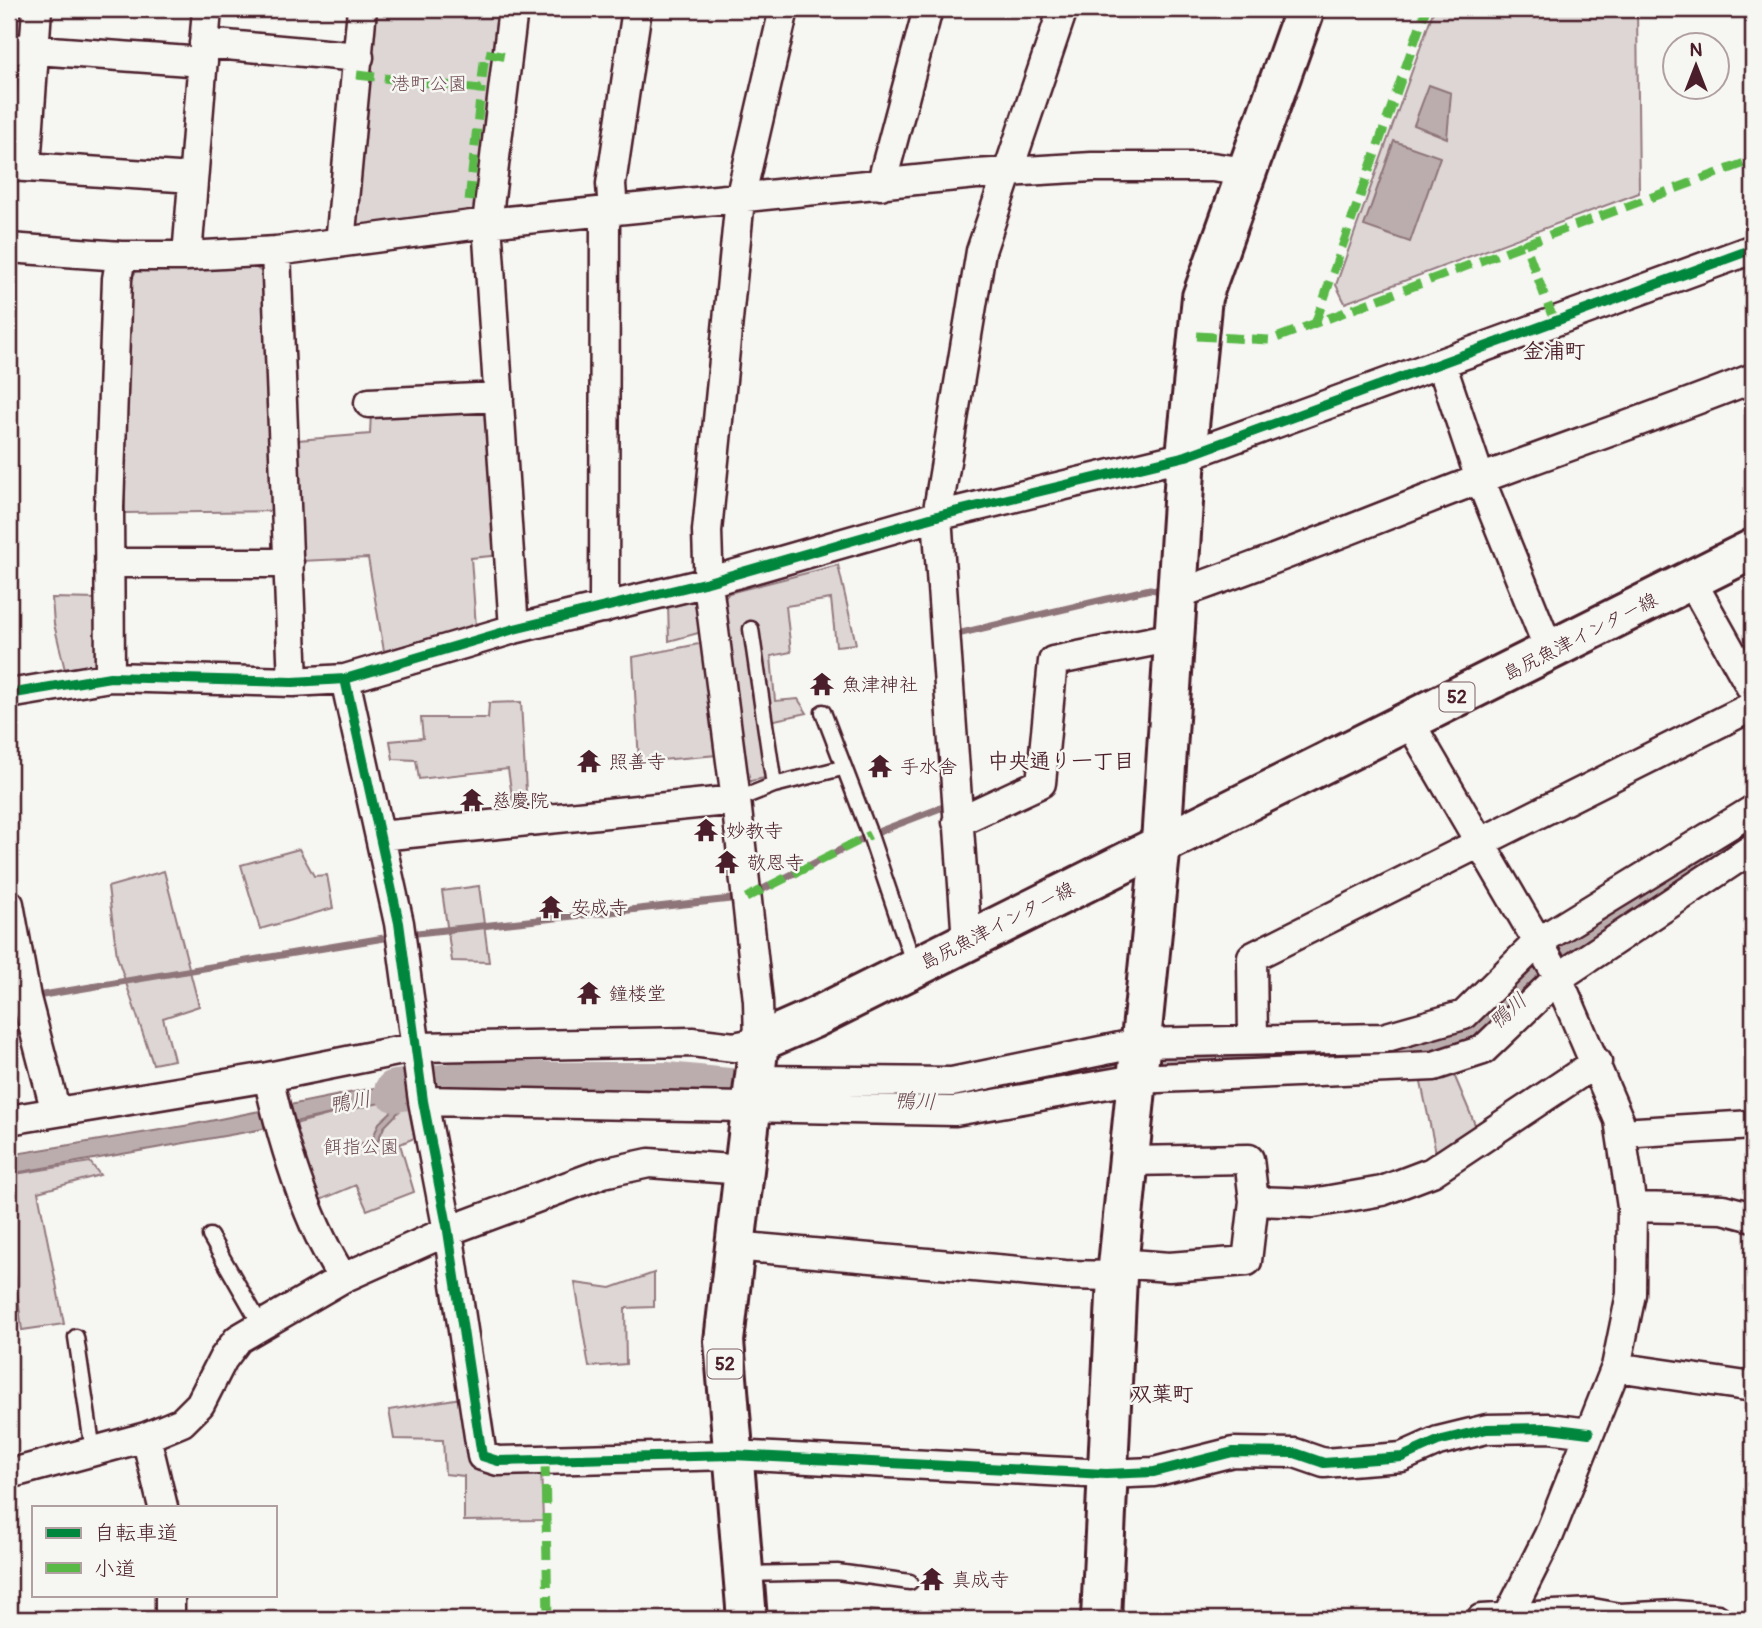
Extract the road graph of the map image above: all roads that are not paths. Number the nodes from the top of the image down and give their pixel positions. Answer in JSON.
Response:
{"nodes":[{"id":1,"x":37,"y":9,"type":"edge"},
{"id":2,"x":207,"y":9,"type":"edge"},
{"id":3,"x":362,"y":9,"type":"edge"},
{"id":4,"x":513,"y":9,"type":"edge"},
{"id":5,"x":636,"y":9,"type":"edge"},
{"id":6,"x":783,"y":9,"type":"edge"},
{"id":7,"x":928,"y":9,"type":"edge"},
{"id":8,"x":1063,"y":9,"type":"edge"},
{"id":9,"x":1305,"y":9,"type":"edge"},
{"id":10,"x":21,"y":49,"type":"edge"},
{"id":11,"x":203,"y":52,"type":"junction"},
{"id":12,"x":359,"y":57,"type":"junction"},
{"id":13,"x":17,"y":166,"type":"edge"},
{"id":14,"x":1009,"y":172,"type":"junction"},
{"id":15,"x":1247,"y":172,"type":"junction"},
{"id":16,"x":193,"y":178,"type":"junction"},
{"id":17,"x":881,"y":185,"type":"junction"},
{"id":18,"x":740,"y":199,"type":"junction"},
{"id":19,"x":609,"y":213,"type":"junction"},
{"id":20,"x":487,"y":223,"type":"junction"},
{"id":21,"x":340,"y":243,"type":"junction"},
{"id":22,"x":9,"y":247,"type":"edge"},
{"id":23,"x":1753,"y":249,"type":"edge"},
{"id":24,"x":276,"y":251,"type":"junction"},
{"id":25,"x":121,"y":256,"type":"junction"},
{"id":26,"x":187,"y":257,"type":"junction"},
{"id":27,"x":1441,"y":363,"type":"junction"},
{"id":28,"x":1753,"y":378,"type":"edge"},
{"id":29,"x":499,"y":397,"type":"junction"},
{"id":30,"x":369,"y":403,"type":"dead end"},
{"id":31,"x":1186,"y":456,"type":"junction"},
{"id":32,"x":1480,"y":479,"type":"junction"},
{"id":33,"x":937,"y":516,"type":"junction"},
{"id":34,"x":1753,"y":549,"type":"edge"},
{"id":35,"x":109,"y":563,"type":"junction"},
{"id":36,"x":289,"y":563,"type":"junction"},
{"id":37,"x":1691,"y":580,"type":"junction"},
{"id":38,"x":708,"y":582,"type":"junction"},
{"id":39,"x":1178,"y":594,"type":"junction"},
{"id":40,"x":604,"y":608,"type":"junction"},
{"id":41,"x":514,"y":629,"type":"junction"},
{"id":42,"x":751,"y":629,"type":"dead end"},
{"id":43,"x":1174,"y":637,"type":"junction"},
{"id":44,"x":1550,"y":652,"type":"junction"},
{"id":45,"x":110,"y":677,"type":"junction"},
{"id":46,"x":345,"y":679,"type":"junction"},
{"id":47,"x":293,"y":682,"type":"junction"},
{"id":48,"x":1753,"y":691,"type":"edge"},
{"id":49,"x":9,"y":694,"type":"edge"},
{"id":50,"x":1753,"y":706,"type":"edge"},
{"id":51,"x":823,"y":712,"type":"dead end"},
{"id":52,"x":1409,"y":720,"type":"junction"},
{"id":53,"x":842,"y":768,"type":"junction"},
{"id":54,"x":774,"y":785,"type":"junction"},
{"id":55,"x":736,"y":800,"type":"junction"},
{"id":56,"x":1753,"y":810,"type":"edge"},
{"id":57,"x":957,"y":822,"type":"junction"},
{"id":58,"x":380,"y":835,"type":"junction"},
{"id":59,"x":1161,"y":843,"type":"junction"},
{"id":60,"x":1480,"y":844,"type":"junction"},
{"id":61,"x":1753,"y":848,"type":"edge"},
{"id":62,"x":9,"y":904,"type":"edge"},
{"id":63,"x":967,"y":942,"type":"junction"},
{"id":64,"x":1540,"y":945,"type":"junction"},
{"id":65,"x":914,"y":966,"type":"junction"},
{"id":66,"x":1557,"y":976,"type":"junction"},
{"id":67,"x":18,"y":1000,"type":"edge"},
{"id":68,"x":1253,"y":1040,"type":"junction"},
{"id":69,"x":759,"y":1042,"type":"junction"},
{"id":70,"x":1137,"y":1057,"type":"junction"},
{"id":71,"x":419,"y":1060,"type":"junction"},
{"id":72,"x":1597,"y":1062,"type":"junction"},
{"id":73,"x":754,"y":1095,"type":"junction"},
{"id":74,"x":423,"y":1101,"type":"junction"},
{"id":75,"x":275,"y":1104,"type":"junction"},
{"id":76,"x":56,"y":1112,"type":"junction"},
{"id":77,"x":9,"y":1120,"type":"edge"},
{"id":78,"x":1753,"y":1125,"type":"edge"},
{"id":79,"x":1621,"y":1133,"type":"junction"},
{"id":80,"x":1128,"y":1161,"type":"junction"},
{"id":81,"x":744,"y":1170,"type":"junction"},
{"id":82,"x":1254,"y":1201,"type":"junction"},
{"id":83,"x":1632,"y":1207,"type":"junction"},
{"id":84,"x":1753,"y":1217,"type":"edge"},
{"id":85,"x":448,"y":1231,"type":"junction"},
{"id":86,"x":210,"y":1236,"type":"dead end"},
{"id":87,"x":734,"y":1246,"type":"junction"},
{"id":88,"x":1117,"y":1270,"type":"junction"},
{"id":89,"x":343,"y":1278,"type":"junction"},
{"id":90,"x":261,"y":1325,"type":"junction"},
{"id":91,"x":76,"y":1337,"type":"dead end"},
{"id":92,"x":1616,"y":1367,"type":"junction"},
{"id":93,"x":1753,"y":1387,"type":"edge"},
{"id":94,"x":1589,"y":1433,"type":"junction"},
{"id":95,"x":146,"y":1437,"type":"junction"},
{"id":96,"x":93,"y":1451,"type":"junction"},
{"id":97,"x":732,"y":1455,"type":"junction"},
{"id":98,"x":9,"y":1474,"type":"edge"},
{"id":99,"x":1106,"y":1474,"type":"junction"},
{"id":100,"x":163,"y":1506,"type":"edge"},
{"id":101,"x":743,"y":1574,"type":"junction"},
{"id":102,"x":910,"y":1582,"type":"dead end"},
{"id":103,"x":170,"y":1596,"type":"edge"},
{"id":104,"x":1499,"y":1618,"type":"edge"},
{"id":105,"x":170,"y":1619,"type":"edge"},
{"id":106,"x":747,"y":1619,"type":"edge"},
{"id":107,"x":1101,"y":1619,"type":"edge"},
{"id":108,"x":1717,"y":1619,"type":"edge"}],
"edges":[{"from":1,"to":10,"type":"street"},
{"from":2,"to":11,"type":"street"},
{"from":3,"to":12,"type":"street"},
{"from":4,"to":20,"type":"street"},
{"from":5,"to":19,"type":"street"},
{"from":6,"to":18,"type":"street"},
{"from":7,"to":17,"type":"street"},
{"from":8,"to":14,"type":"street"},
{"from":9,"to":15,"type":"main road"},
{"from":10,"to":11,"type":"street"},
{"from":10,"to":13,"type":"street"},
{"from":11,"to":12,"type":"street"},
{"from":11,"to":16,"type":"street"},
{"from":12,"to":21,"type":"street"},
{"from":13,"to":16,"type":"street"},
{"from":14,"to":15,"type":"street"},
{"from":14,"to":17,"type":"street"},
{"from":14,"to":33,"type":"street"},
{"from":15,"to":31,"type":"main road"},
{"from":16,"to":26,"type":"street"},
{"from":17,"to":18,"type":"street"},
{"from":18,"to":19,"type":"street"},
{"from":18,"to":38,"type":"street"},
{"from":19,"to":20,"type":"street"},
{"from":19,"to":40,"type":"street"},
{"from":20,"to":21,"type":"street"},
{"from":20,"to":29,"type":"street"},
{"from":21,"to":24,"type":"street"},
{"from":22,"to":25,"type":"street"},
{"from":23,"to":27,"type":"street"},
{"from":24,"to":26,"type":"street"},
{"from":24,"to":36,"type":"street"},
{"from":25,"to":26,"type":"street"},
{"from":25,"to":35,"type":"street"},
{"from":27,"to":31,"type":"street"},
{"from":27,"to":32,"type":"street"},
{"from":28,"to":32,"type":"street"},
{"from":29,"to":30,"type":"street"},
{"from":29,"to":41,"type":"street"},
{"from":31,"to":33,"type":"street"},
{"from":31,"to":39,"type":"main road"},
{"from":32,"to":39,"type":"street"},
{"from":32,"to":44,"type":"street"},
{"from":33,"to":38,"type":"street"},
{"from":33,"to":57,"type":"street"},
{"from":34,"to":37,"type":"main road","name":"島尻魚津インター線","number":"52"},
{"from":35,"to":36,"type":"street"},
{"from":35,"to":45,"type":"street"},
{"from":36,"to":47,"type":"street"},
{"from":37,"to":44,"type":"main road","name":"島尻魚津インター線","number":"52"},
{"from":37,"to":48,"type":"street"},
{"from":38,"to":40,"type":"street"},
{"from":38,"to":55,"type":"street"},
{"from":39,"to":43,"type":"main road"},
{"from":40,"to":41,"type":"street"},
{"from":41,"to":46,"type":"street"},
{"from":42,"to":54,"type":"lane"},
{"from":43,"to":57,"type":"street"},
{"from":43,"to":59,"type":"main road"},
{"from":44,"to":52,"type":"main road","name":"島尻魚津インター線","number":"52"},
{"from":45,"to":47,"type":"street"},
{"from":45,"to":49,"type":"street"},
{"from":46,"to":47,"type":"street"},
{"from":46,"to":58,"type":"street"},
{"from":50,"to":60,"type":"street"},
{"from":51,"to":53,"type":"lane"},
{"from":52,"to":59,"type":"main road","name":"島尻魚津インター線","number":"52"},
{"from":52,"to":60,"type":"street"},
{"from":53,"to":54,"type":"lane"},
{"from":53,"to":65,"type":"lane"},
{"from":54,"to":55,"type":"lane"},
{"from":55,"to":58,"type":"street"},
{"from":55,"to":69,"type":"street"},
{"from":56,"to":64,"type":"street"},
{"from":57,"to":63,"type":"street"},
{"from":58,"to":71,"type":"street"},
{"from":59,"to":63,"type":"main road","name":"島尻魚津インター線","number":"52"},
{"from":59,"to":70,"type":"main road"},
{"from":60,"to":64,"type":"street"},
{"from":60,"to":68,"type":"street"},
{"from":61,"to":66,"type":"street"},
{"from":62,"to":67,"type":"street"},
{"from":63,"to":65,"type":"main road","name":"島尻魚津インター線","number":"52"},
{"from":64,"to":66,"type":"street"},
{"from":64,"to":68,"type":"street"},
{"from":65,"to":69,"type":"main road","name":"島尻魚津インター線","number":"52"},
{"from":66,"to":70,"type":"street"},
{"from":66,"to":72,"type":"street"},
{"from":67,"to":76,"type":"street"},
{"from":68,"to":70,"type":"street"},
{"from":69,"to":71,"type":"street"},
{"from":69,"to":73,"type":"main road","number":"52"},
{"from":70,"to":73,"type":"street"},
{"from":70,"to":80,"type":"main road"},
{"from":71,"to":74,"type":"street"},
{"from":71,"to":75,"type":"street"},
{"from":72,"to":79,"type":"street"},
{"from":72,"to":82,"type":"street"},
{"from":73,"to":74,"type":"street"},
{"from":73,"to":81,"type":"main road","number":"52"},
{"from":74,"to":85,"type":"street"},
{"from":75,"to":76,"type":"street"},
{"from":75,"to":89,"type":"street"},
{"from":76,"to":77,"type":"street"},
{"from":78,"to":79,"type":"street"},
{"from":79,"to":83,"type":"street"},
{"from":80,"to":82,"type":"street"},
{"from":80,"to":88,"type":"main road"},
{"from":81,"to":85,"type":"street"},
{"from":81,"to":87,"type":"main road","number":"52"},
{"from":82,"to":88,"type":"street"},
{"from":83,"to":84,"type":"street"},
{"from":83,"to":92,"type":"street"},
{"from":85,"to":89,"type":"street"},
{"from":85,"to":97,"type":"street"},
{"from":86,"to":90,"type":"lane"},
{"from":87,"to":88,"type":"street"},
{"from":87,"to":97,"type":"main road","number":"52"},
{"from":88,"to":99,"type":"main road"},
{"from":89,"to":90,"type":"street"},
{"from":90,"to":95,"type":"street"},
{"from":91,"to":96,"type":"lane"},
{"from":92,"to":93,"type":"street"},
{"from":92,"to":94,"type":"street"},
{"from":94,"to":99,"type":"street"},
{"from":94,"to":104,"type":"street"},
{"from":95,"to":96,"type":"street"},
{"from":95,"to":100,"type":"street"},
{"from":96,"to":98,"type":"street"},
{"from":97,"to":99,"type":"street"},
{"from":97,"to":101,"type":"main road","number":"52"},
{"from":99,"to":107,"type":"main road"},
{"from":101,"to":102,"type":"lane"},
{"from":101,"to":106,"type":"main road","number":"52"},
{"from":103,"to":105,"type":"street"},
{"from":104,"to":108,"type":"street"}]}
